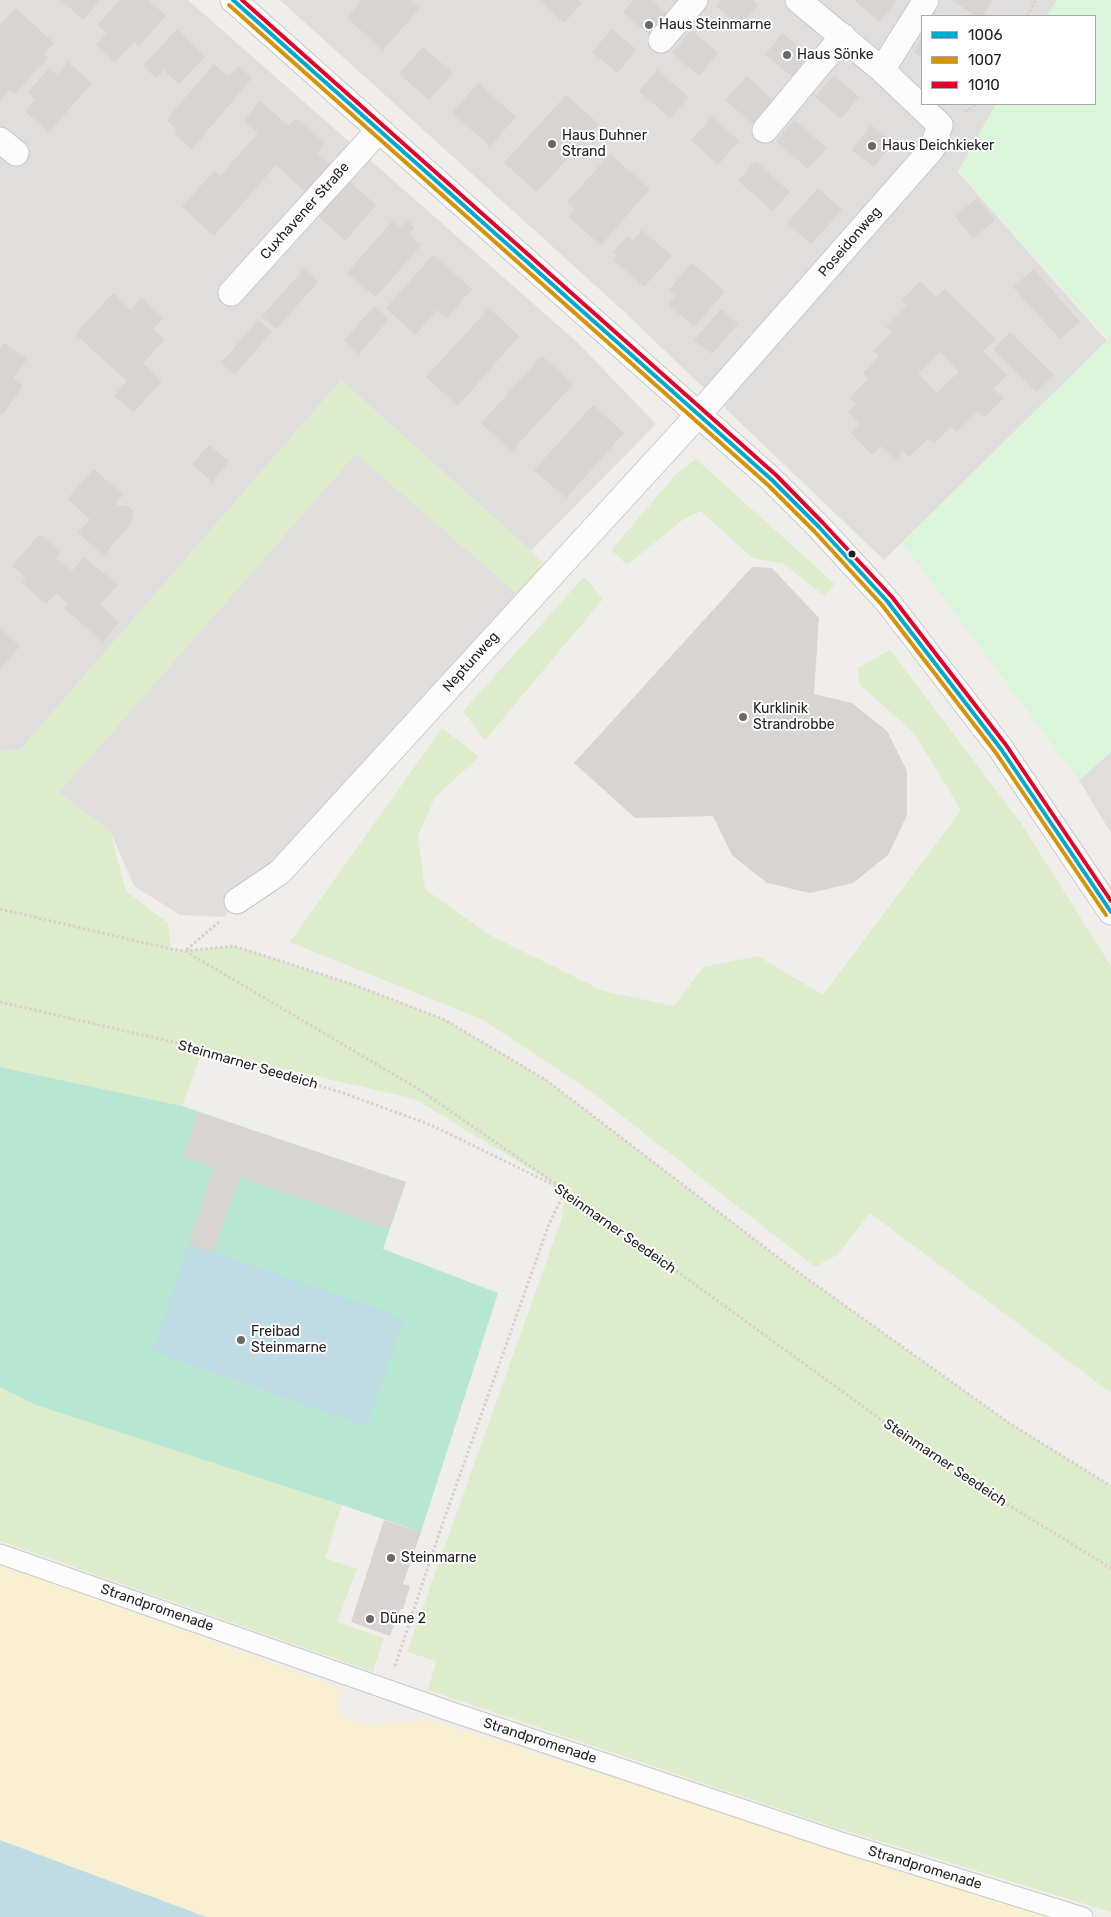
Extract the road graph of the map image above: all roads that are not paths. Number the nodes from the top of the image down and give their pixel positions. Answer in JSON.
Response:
{"nodes":[{"id":1,"x":233,"y":0,"type":"edge"},
{"id":2,"x":695,"y":0,"type":"edge"},
{"id":3,"x":798,"y":0,"type":"edge"},
{"id":4,"x":926,"y":0,"type":"edge"},
{"id":5,"x":842,"y":36,"type":"junction"},
{"id":6,"x":660,"y":40,"type":"dead end"},
{"id":7,"x":882,"y":70,"type":"junction"},
{"id":8,"x":380,"y":130,"type":"junction"},
{"id":9,"x":765,"y":130,"type":"dead end"},
{"id":10,"x":231,"y":293,"type":"dead end"},
{"id":11,"x":698,"y":415,"type":"junction"},
{"id":12,"x":237,"y":901,"type":"road end"},
{"id":13,"x":1111,"y":912,"type":"edge"},
{"id":14,"x":0,"y":1554,"type":"edge"},
{"id":15,"x":1084,"y":1917,"type":"edge"}],
"edges":[{"from":1,"to":8,"type":"street"},
{"from":2,"to":6,"type":"street"},
{"from":3,"to":5,"type":"street","name":"Poseidonweg"},
{"from":4,"to":7,"type":"street"},
{"from":5,"to":7,"type":"street","name":"Poseidonweg"},
{"from":5,"to":9,"type":"street"},
{"from":7,"to":11,"type":"street","name":"Poseidonweg"},
{"from":8,"to":10,"type":"street","name":"Cuxhavener Straße"},
{"from":8,"to":11,"type":"street"},
{"from":11,"to":12,"type":"street","name":"Neptunweg"},
{"from":11,"to":13,"type":"street"},
{"from":14,"to":15,"type":"street","name":"Strandpromenade"}]}
